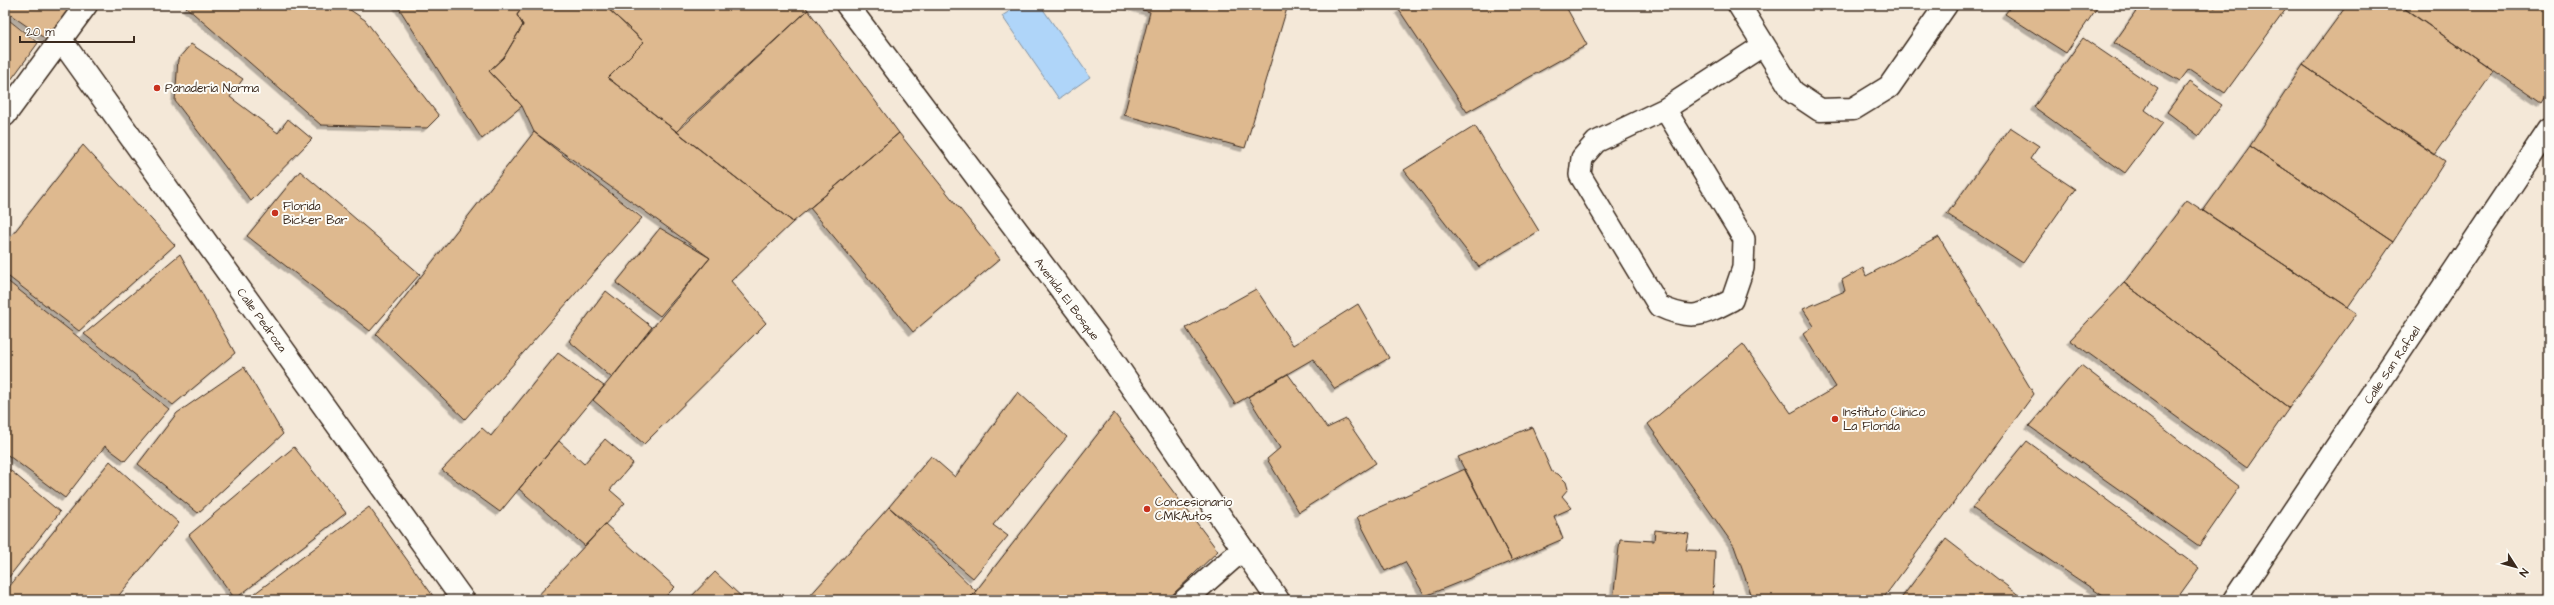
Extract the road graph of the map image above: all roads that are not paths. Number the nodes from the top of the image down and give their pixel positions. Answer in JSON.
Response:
{"nodes":[{"id":1,"x":86,"y":5,"type":"edge"},
{"id":2,"x":847,"y":5,"type":"edge"},
{"id":3,"x":1739,"y":5,"type":"edge"},
{"id":4,"x":1946,"y":5,"type":"edge"},
{"id":5,"x":61,"y":40,"type":"junction"},
{"id":6,"x":1762,"y":46,"type":"junction"},
{"id":7,"x":1666,"y":108,"type":"junction"},
{"id":8,"x":5,"y":115,"type":"edge"},
{"id":9,"x":2549,"y":129,"type":"edge"},
{"id":10,"x":1243,"y":549,"type":"junction"},
{"id":11,"x":463,"y":600,"type":"edge"},
{"id":12,"x":1185,"y":600,"type":"edge"},
{"id":13,"x":1278,"y":600,"type":"edge"},
{"id":14,"x":2234,"y":600,"type":"edge"}],
"edges":[{"from":1,"to":5,"type":"street"},
{"from":2,"to":10,"type":"street","name":"Avenida El Bosque"},
{"from":3,"to":6,"type":"street"},
{"from":4,"to":6,"type":"street"},
{"from":5,"to":8,"type":"street"},
{"from":5,"to":11,"type":"street","name":"Calle Pedroza"},
{"from":6,"to":7,"type":"lane"},
{"from":7,"to":7,"type":"lane"},
{"from":9,"to":14,"type":"street","name":"Calle San Rafael"},
{"from":10,"to":12,"type":"street"},
{"from":10,"to":13,"type":"street","name":"Avenida El Bosque"}]}
